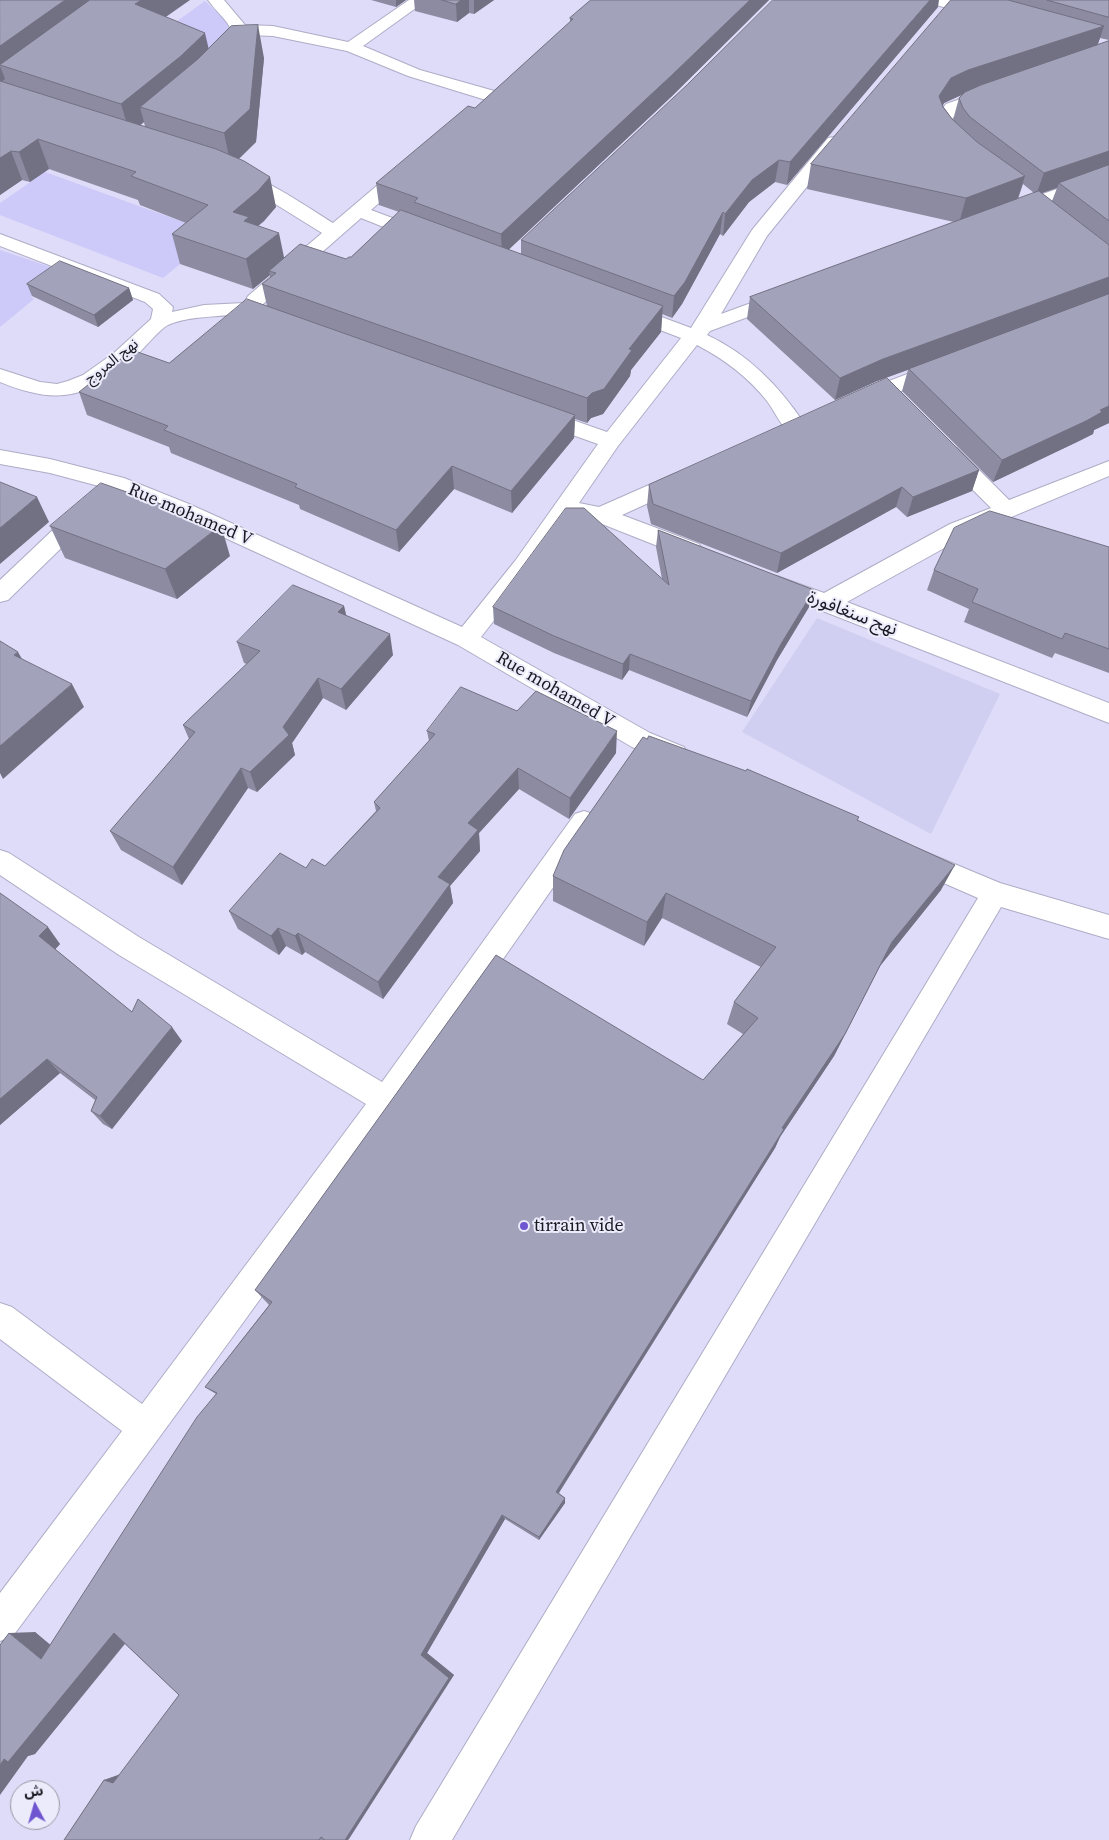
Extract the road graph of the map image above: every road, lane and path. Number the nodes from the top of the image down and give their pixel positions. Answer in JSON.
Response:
{"nodes":[{"id":1,"x":216,"y":0,"type":"edge"},
{"id":2,"x":419,"y":0,"type":"edge"},
{"id":3,"x":945,"y":6,"type":"edge"},
{"id":4,"x":998,"y":17,"type":"edge"},
{"id":5,"x":241,"y":34,"type":"junction"},
{"id":6,"x":351,"y":47,"type":"junction"},
{"id":7,"x":218,"y":68,"type":"edge"},
{"id":8,"x":507,"y":84,"type":"edge"},
{"id":9,"x":1009,"y":87,"type":"edge"},
{"id":10,"x":492,"y":96,"type":"junction"},
{"id":11,"x":477,"y":109,"type":"edge"},
{"id":12,"x":847,"y":128,"type":"edge"},
{"id":13,"x":972,"y":156,"type":"edge"},
{"id":14,"x":418,"y":160,"type":"edge"},
{"id":15,"x":222,"y":170,"type":"edge"},
{"id":16,"x":1109,"y":176,"type":"edge"},
{"id":17,"x":1017,"y":191,"type":"edge"},
{"id":18,"x":1032,"y":203,"type":"junction"},
{"id":19,"x":358,"y":211,"type":"junction"},
{"id":20,"x":1048,"y":215,"type":"edge"},
{"id":21,"x":996,"y":217,"type":"edge"},
{"id":22,"x":334,"y":232,"type":"junction"},
{"id":23,"x":0,"y":240,"type":"edge"},
{"id":24,"x":440,"y":242,"type":"edge"},
{"id":25,"x":804,"y":289,"type":"edge"},
{"id":26,"x":604,"y":302,"type":"edge"},
{"id":27,"x":252,"y":308,"type":"junction"},
{"id":28,"x":161,"y":321,"type":"junction"},
{"id":29,"x":294,"y":328,"type":"edge"},
{"id":30,"x":700,"y":331,"type":"junction"},
{"id":31,"x":960,"y":360,"type":"edge"},
{"id":32,"x":0,"y":375,"type":"edge"},
{"id":33,"x":841,"y":408,"type":"edge"},
{"id":34,"x":528,"y":411,"type":"edge"},
{"id":35,"x":797,"y":428,"type":"edge"},
{"id":36,"x":932,"y":436,"type":"edge"},
{"id":37,"x":612,"y":441,"type":"junction"},
{"id":38,"x":0,"y":457,"type":"edge"},
{"id":39,"x":1109,"y":468,"type":"edge"},
{"id":40,"x":699,"y":472,"type":"edge"},
{"id":41,"x":116,"y":483,"type":"junction"},
{"id":42,"x":565,"y":508,"type":"junction"},
{"id":43,"x":1006,"y":510,"type":"junction"},
{"id":44,"x":601,"y":515,"type":"junction"},
{"id":45,"x":709,"y":558,"type":"edge"},
{"id":46,"x":754,"y":575,"type":"edge"},
{"id":47,"x":0,"y":594,"type":"edge"},
{"id":48,"x":825,"y":603,"type":"junction"},
{"id":49,"x":466,"y":639,"type":"junction"},
{"id":50,"x":1109,"y":713,"type":"edge"},
{"id":51,"x":696,"y":763,"type":"edge"},
{"id":52,"x":603,"y":796,"type":"edge"},
{"id":53,"x":895,"y":850,"type":"edge"},
{"id":54,"x":0,"y":861,"type":"edge"},
{"id":55,"x":995,"y":893,"type":"junction"},
{"id":56,"x":1108,"y":923,"type":"edge"},
{"id":57,"x":386,"y":1100,"type":"junction"},
{"id":58,"x":0,"y":1319,"type":"edge"},
{"id":59,"x":146,"y":1428,"type":"junction"},
{"id":60,"x":0,"y":1623,"type":"edge"},
{"id":61,"x":430,"y":1840,"type":"edge"}],
"edges":[{"from":1,"to":5,"type":"street"},
{"from":2,"to":6,"type":"street"},
{"from":3,"to":4,"type":"street"},
{"from":5,"to":6,"type":"street"},
{"from":5,"to":7,"type":"street"},
{"from":6,"to":10,"type":"street"},
{"from":8,"to":10,"type":"street"},
{"from":9,"to":13,"type":"street"},
{"from":10,"to":11,"type":"street"},
{"from":12,"to":30,"type":"street"},
{"from":14,"to":19,"type":"street"},
{"from":15,"to":22,"type":"street"},
{"from":16,"to":18,"type":"street"},
{"from":17,"to":18,"type":"street"},
{"from":18,"to":20,"type":"street"},
{"from":18,"to":21,"type":"street"},
{"from":19,"to":22,"type":"street"},
{"from":19,"to":24,"type":"street"},
{"from":22,"to":27,"type":"street"},
{"from":23,"to":28,"type":"street"},
{"from":25,"to":30,"type":"street"},
{"from":26,"to":30,"type":"street"},
{"from":27,"to":28,"type":"street"},
{"from":27,"to":29,"type":"street"},
{"from":28,"to":32,"type":"street","name":"نهج المروج"},
{"from":30,"to":35,"type":"street"},
{"from":30,"to":37,"type":"street"},
{"from":31,"to":33,"type":"street"},
{"from":34,"to":37,"type":"street"},
{"from":36,"to":43,"type":"street"},
{"from":37,"to":42,"type":"street"},
{"from":38,"to":41,"type":"street","name":"Rue mohamed V"},
{"from":39,"to":43,"type":"street"},
{"from":40,"to":44,"type":"street"},
{"from":41,"to":47,"type":"street"},
{"from":41,"to":49,"type":"street","name":"Rue mohamed V"},
{"from":42,"to":44,"type":"street"},
{"from":42,"to":49,"type":"street"},
{"from":43,"to":48,"type":"street"},
{"from":44,"to":45,"type":"street"},
{"from":46,"to":48,"type":"street","name":"نهج سنغافورة"},
{"from":48,"to":50,"type":"street","name":"نهج سنغافورة"},
{"from":49,"to":51,"type":"street","name":"Rue mohamed V"},
{"from":52,"to":57,"type":"street"},
{"from":53,"to":55,"type":"street"},
{"from":54,"to":57,"type":"street"},
{"from":55,"to":56,"type":"street"},
{"from":55,"to":61,"type":"street"},
{"from":57,"to":59,"type":"street"},
{"from":58,"to":59,"type":"street"},
{"from":59,"to":60,"type":"street"}]}
